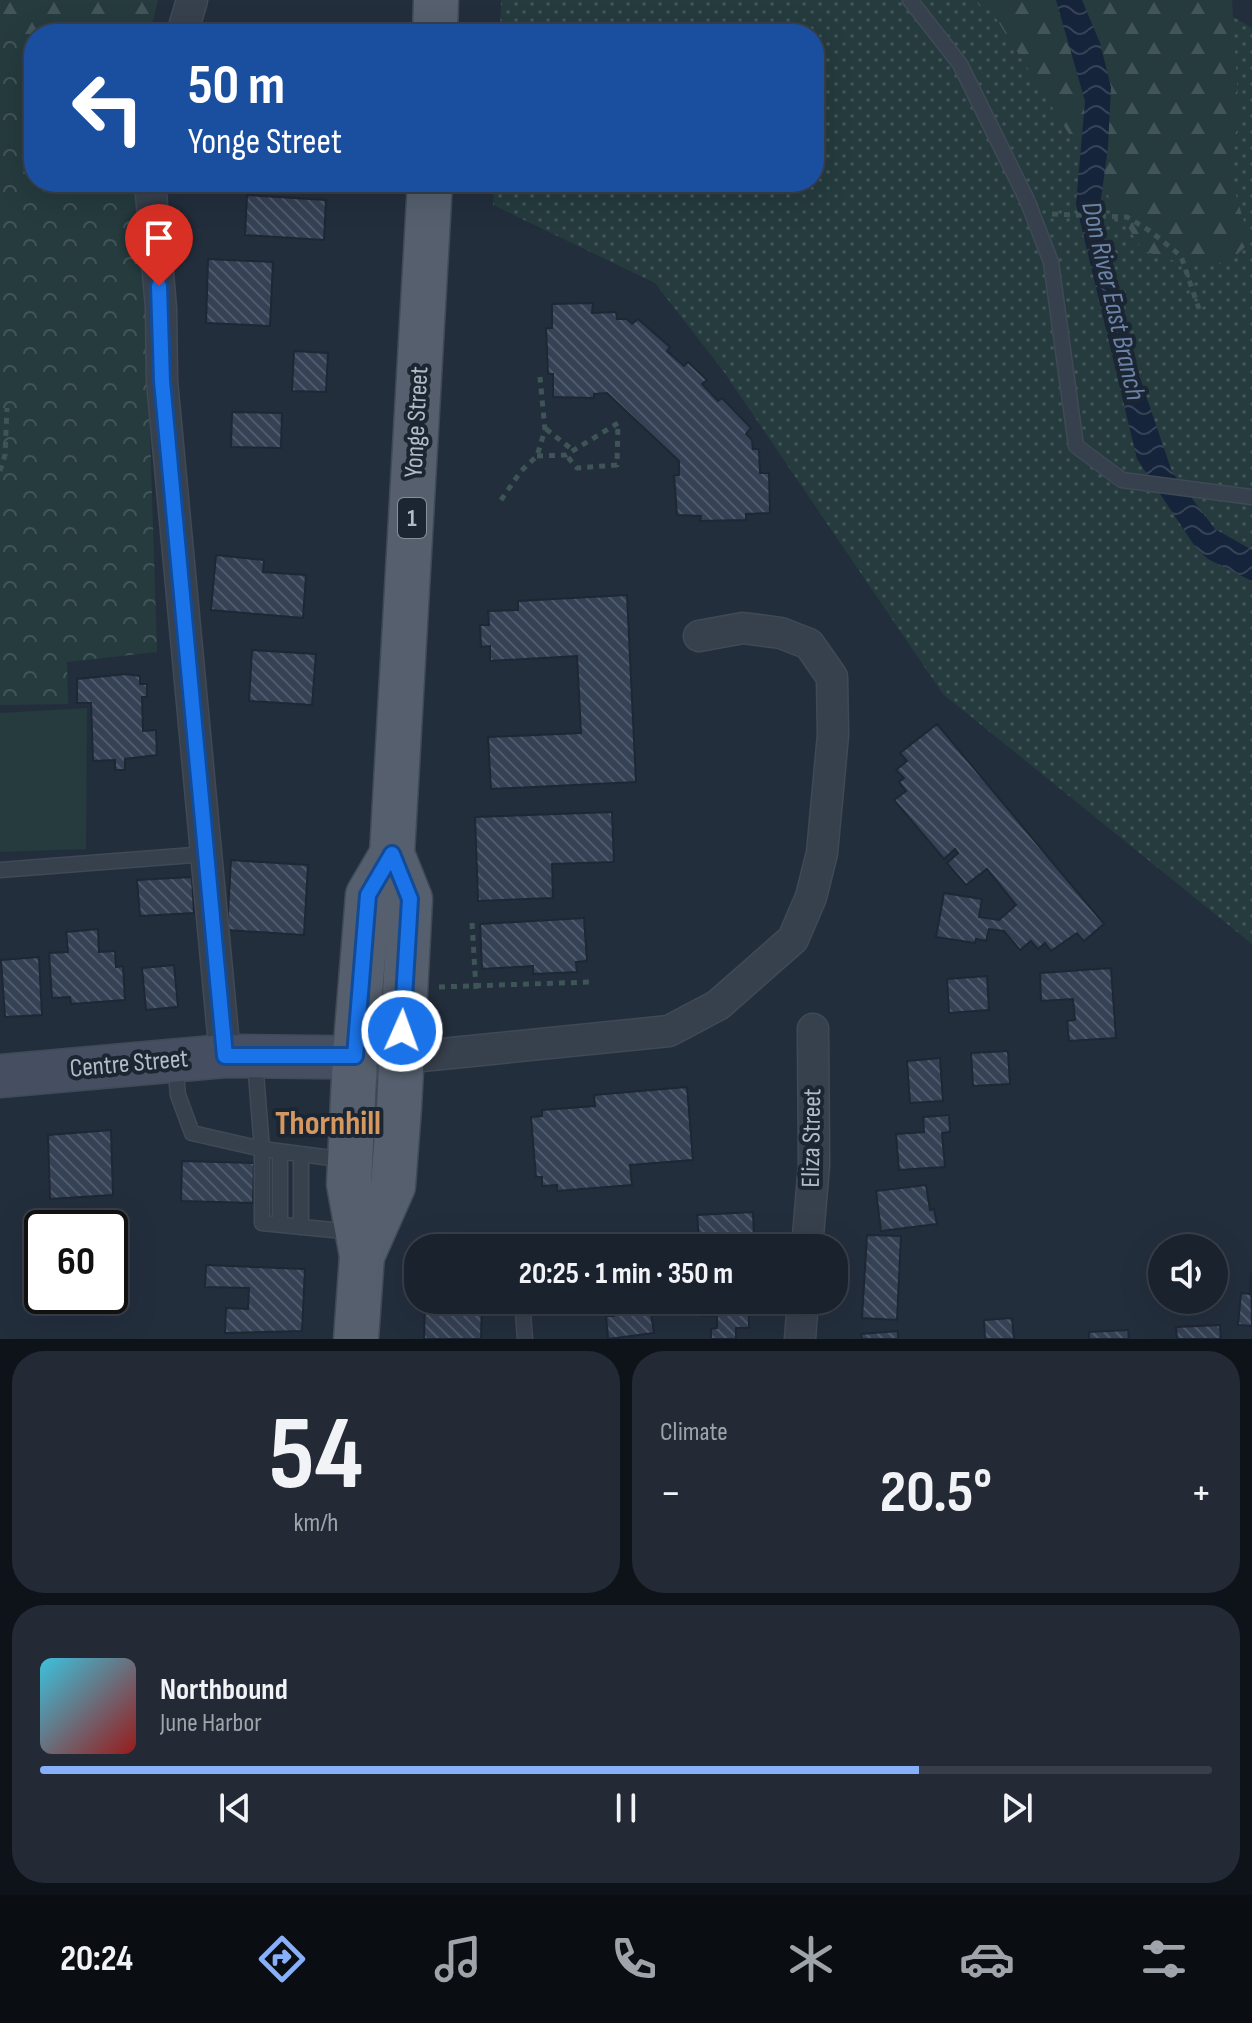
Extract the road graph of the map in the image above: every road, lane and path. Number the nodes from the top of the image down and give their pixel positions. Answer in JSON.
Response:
{"nodes":[{"id":1,"x":436,"y":0,"type":"edge"},
{"id":2,"x":910,"y":0,"type":"edge"},
{"id":3,"x":435,"y":24,"type":"edge"},
{"id":4,"x":151,"y":192,"type":"edge"},
{"id":5,"x":429,"y":192,"type":"edge"},
{"id":6,"x":1051,"y":214,"type":"dead end"},
{"id":7,"x":1199,"y":309,"type":"dead end"},
{"id":8,"x":540,"y":377,"type":"dead end"},
{"id":9,"x":7,"y":408,"type":"dead end"},
{"id":10,"x":545,"y":429,"type":"junction"},
{"id":11,"x":574,"y":451,"type":"junction"},
{"id":12,"x":566,"y":455,"type":"junction"},
{"id":13,"x":537,"y":456,"type":"junction"},
{"id":14,"x":0,"y":471,"type":"edge"},
{"id":15,"x":1252,"y":497,"type":"edge"},
{"id":16,"x":501,"y":500,"type":"dead end"},
{"id":17,"x":699,"y":636,"type":"dead end"},
{"id":18,"x":206,"y":854,"type":"junction"},
{"id":19,"x":392,"y":854,"type":"junction"},
{"id":20,"x":0,"y":870,"type":"edge"},
{"id":21,"x":472,"y":923,"type":"dead end"},
{"id":22,"x":590,"y":982,"type":"dead end"},
{"id":23,"x":437,"y":987,"type":"dead end"},
{"id":24,"x":476,"y":989,"type":"junction"},
{"id":25,"x":813,"y":1029,"type":"dead end"},
{"id":26,"x":240,"y":1056,"type":"junction"},
{"id":27,"x":355,"y":1056,"type":"junction"},
{"id":28,"x":402,"y":1058,"type":"junction"},
{"id":29,"x":174,"y":1060,"type":"junction"},
{"id":30,"x":0,"y":1076,"type":"edge"},
{"id":31,"x":262,"y":1149,"type":"junction"},
{"id":32,"x":280,"y":1152,"type":"junction"},
{"id":33,"x":301,"y":1155,"type":"junction"},
{"id":34,"x":350,"y":1160,"type":"junction"},
{"id":35,"x":280,"y":1224,"type":"junction"},
{"id":36,"x":301,"y":1227,"type":"junction"},
{"id":37,"x":808,"y":1234,"type":"edge"},
{"id":38,"x":360,"y":1244,"type":"junction"},
{"id":39,"x":523,"y":1314,"type":"edge"},
{"id":40,"x":802,"y":1314,"type":"edge"},
{"id":41,"x":356,"y":1339,"type":"edge"},
{"id":42,"x":525,"y":1339,"type":"edge"},
{"id":43,"x":800,"y":1339,"type":"edge"}],
"edges":[{"from":1,"to":3,"type":"main road"},
{"from":2,"to":15,"type":"lane"},
{"from":4,"to":18,"type":"street"},
{"from":5,"to":19,"type":"main road","name":"Yonge Street","number":"1"},
{"from":6,"to":7,"type":"path"},
{"from":8,"to":10,"type":"path"},
{"from":9,"to":14,"type":"path"},
{"from":10,"to":11,"type":"path"},
{"from":10,"to":13,"type":"path"},
{"from":11,"to":12,"type":"path"},
{"from":11,"to":12,"type":"path"},
{"from":12,"to":13,"type":"path"},
{"from":13,"to":16,"type":"path"},
{"from":17,"to":28,"type":"street"},
{"from":18,"to":20,"type":"lane"},
{"from":18,"to":26,"type":"street"},
{"from":19,"to":27,"type":"main road","name":"Yonge Street","number":"1"},
{"from":19,"to":28,"type":"main road","name":"Yonge Street","number":"1"},
{"from":21,"to":24,"type":"path"},
{"from":22,"to":24,"type":"path"},
{"from":23,"to":24,"type":"path"},
{"from":25,"to":37,"type":"street","name":"Eliza Street"},
{"from":26,"to":27,"type":"main road","name":"Centre Street"},
{"from":26,"to":29,"type":"main road","name":"Centre Street"},
{"from":26,"to":31,"type":"lane"},
{"from":27,"to":28,"type":"main road","name":"Centre Street"},
{"from":27,"to":34,"type":"main road","name":"Yonge Street","number":"1"},
{"from":28,"to":38,"type":"main road","name":"Yonge Street","number":"1"},
{"from":29,"to":30,"type":"main road","name":"Centre Street"},
{"from":29,"to":31,"type":"lane"},
{"from":31,"to":32,"type":"lane"},
{"from":31,"to":35,"type":"lane"},
{"from":32,"to":33,"type":"lane"},
{"from":32,"to":35,"type":"lane"},
{"from":33,"to":34,"type":"lane"},
{"from":33,"to":36,"type":"lane"},
{"from":34,"to":38,"type":"main road","name":"Yonge Street","number":"1"},
{"from":35,"to":36,"type":"lane"},
{"from":36,"to":38,"type":"lane"},
{"from":38,"to":41,"type":"main road","name":"Yonge Street","number":"1"},
{"from":39,"to":42,"type":"lane"},
{"from":40,"to":43,"type":"street"}]}
